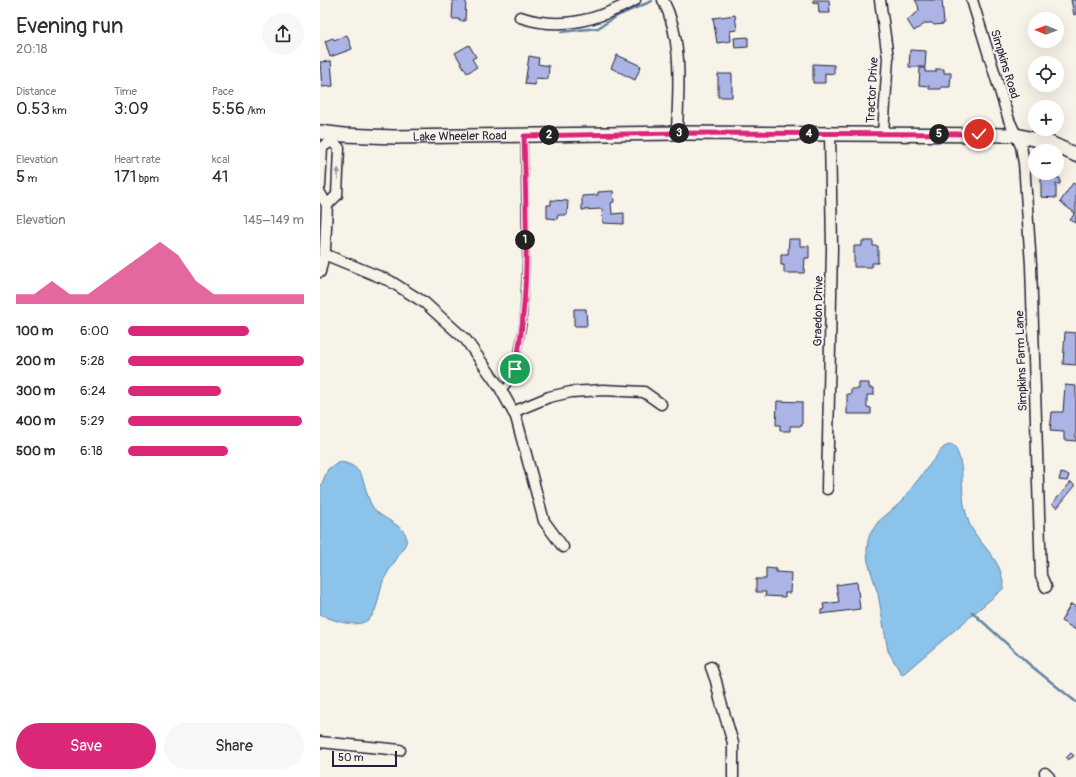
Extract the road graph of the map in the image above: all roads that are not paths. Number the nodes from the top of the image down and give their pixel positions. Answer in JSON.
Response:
{"nodes":[{"id":1,"x":635,"y":0,"type":"edge"},
{"id":2,"x":663,"y":0,"type":"edge"},
{"id":3,"x":880,"y":0,"type":"edge"},
{"id":4,"x":972,"y":0,"type":"edge"},
{"id":5,"x":520,"y":16,"type":"dead end"},
{"id":6,"x":677,"y":133,"type":"junction"},
{"id":7,"x":830,"y":134,"type":"junction"},
{"id":8,"x":883,"y":134,"type":"junction"},
{"id":9,"x":328,"y":135,"type":"edge"},
{"id":10,"x":1016,"y":135,"type":"junction"},
{"id":11,"x":524,"y":136,"type":"junction"},
{"id":12,"x":1076,"y":155,"type":"edge"},
{"id":13,"x":320,"y":186,"type":"edge"},
{"id":14,"x":320,"y":193,"type":"edge"},
{"id":15,"x":327,"y":206,"type":"junction"},
{"id":16,"x":324,"y":254,"type":"junction"},
{"id":17,"x":320,"y":272,"type":"edge"},
{"id":18,"x":502,"y":391,"type":"junction"},
{"id":19,"x":661,"y":404,"type":"dead end"},
{"id":20,"x":513,"y":412,"type":"junction"},
{"id":21,"x":827,"y":489,"type":"dead end"},
{"id":22,"x":563,"y":547,"type":"dead end"},
{"id":23,"x":1046,"y":587,"type":"dead end"},
{"id":24,"x":711,"y":667,"type":"dead end"},
{"id":25,"x":320,"y":742,"type":"edge"},
{"id":26,"x":400,"y":750,"type":"dead end"},
{"id":27,"x":733,"y":777,"type":"edge"}],
"edges":[{"from":1,"to":5,"type":"street"},
{"from":2,"to":6,"type":"street"},
{"from":3,"to":8,"type":"street","name":"Tractor Drive"},
{"from":4,"to":10,"type":"street","name":"Simpkins Road"},
{"from":6,"to":7,"type":"street","name":"Lake Wheeler Road"},
{"from":6,"to":11,"type":"street","name":"Lake Wheeler Road"},
{"from":7,"to":8,"type":"street","name":"Lake Wheeler Road"},
{"from":7,"to":21,"type":"street","name":"Graedon Drive"},
{"from":8,"to":10,"type":"street","name":"Lake Wheeler Road"},
{"from":9,"to":11,"type":"street","name":"Lake Wheeler Road"},
{"from":9,"to":13,"type":"street"},
{"from":15,"to":9,"type":"street","one_way":true},
{"from":10,"to":12,"type":"street","name":"Lake Wheeler Road"},
{"from":10,"to":23,"type":"street","name":"Simpkins Farm Lane"},
{"from":11,"to":18,"type":"lane"},
{"from":14,"to":15,"type":"street"},
{"from":15,"to":16,"type":"street"},
{"from":16,"to":17,"type":"street"},
{"from":16,"to":18,"type":"street"},
{"from":18,"to":20,"type":"street"},
{"from":19,"to":20,"type":"street"},
{"from":20,"to":22,"type":"street"},
{"from":24,"to":27,"type":"street"},
{"from":25,"to":26,"type":"street"}]}
